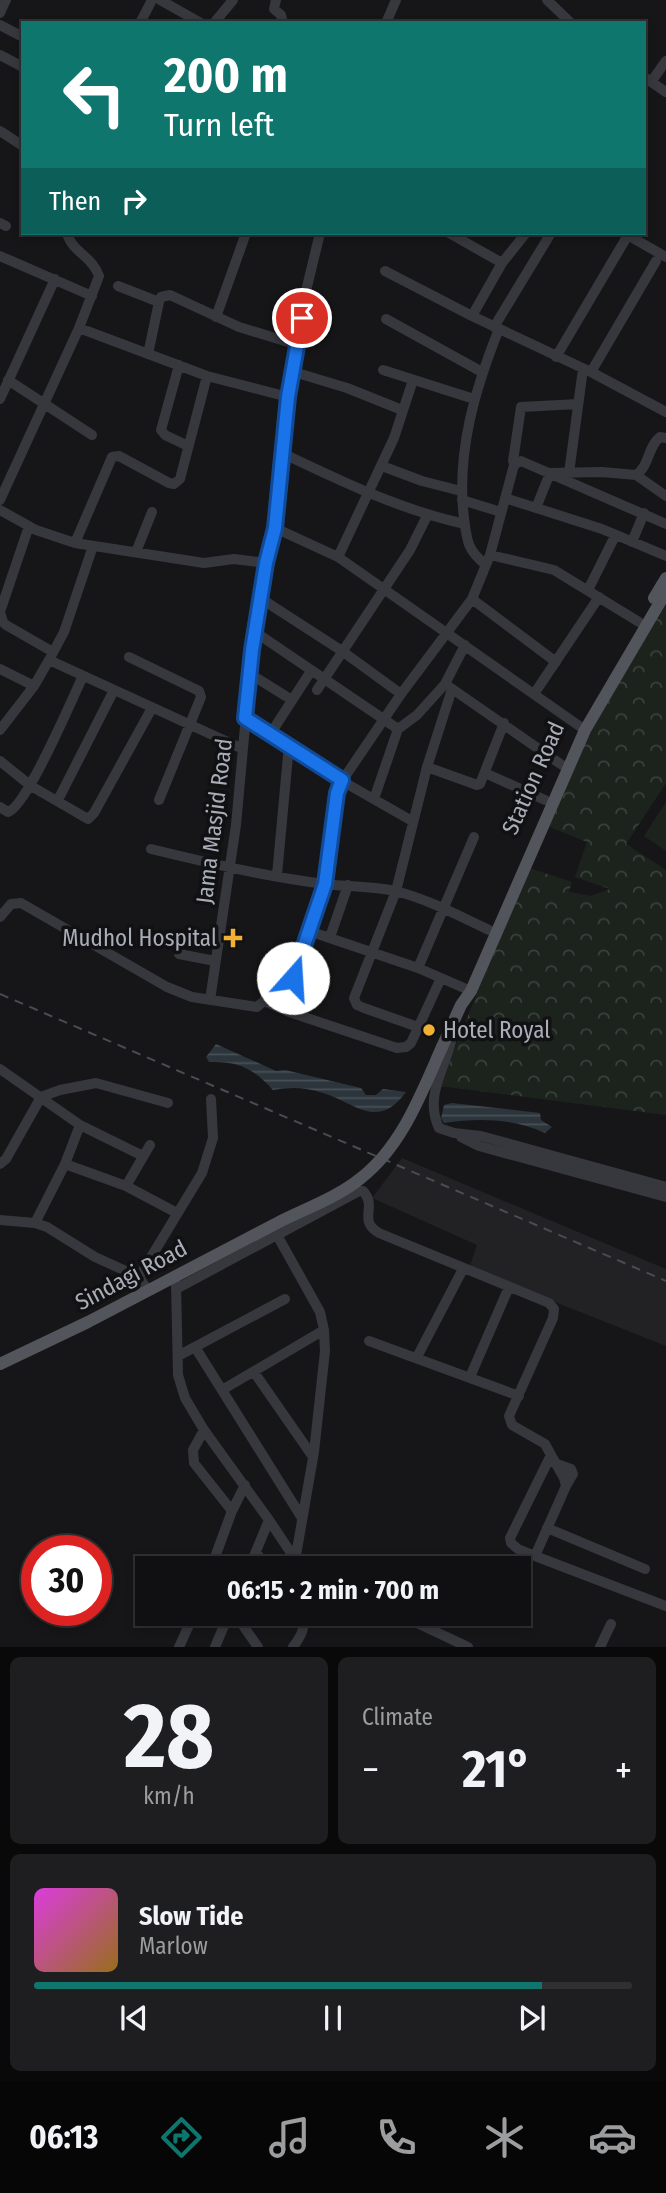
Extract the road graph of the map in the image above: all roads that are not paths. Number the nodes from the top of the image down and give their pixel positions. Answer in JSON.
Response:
{"nodes":[{"id":1,"x":6,"y":0,"type":"edge"},
{"id":2,"x":152,"y":0,"type":"edge"},
{"id":3,"x":160,"y":0,"type":"edge"},
{"id":4,"x":233,"y":0,"type":"edge"},
{"id":5,"x":276,"y":0,"type":"edge"},
{"id":6,"x":396,"y":0,"type":"edge"},
{"id":7,"x":547,"y":0,"type":"edge"},
{"id":8,"x":0,"y":13,"type":"edge"},
{"id":9,"x":141,"y":21,"type":"edge"},
{"id":10,"x":197,"y":21,"type":"edge"},
{"id":11,"x":216,"y":21,"type":"edge"},
{"id":12,"x":282,"y":21,"type":"edge"},
{"id":13,"x":387,"y":21,"type":"edge"},
{"id":14,"x":569,"y":21,"type":"edge"},
{"id":15,"x":0,"y":25,"type":"edge"},
{"id":16,"x":21,"y":36,"type":"edge"},
{"id":17,"x":0,"y":55,"type":"edge"},
{"id":18,"x":666,"y":61,"type":"edge"},
{"id":19,"x":21,"y":66,"type":"edge"},
{"id":20,"x":648,"y":80,"type":"edge"},
{"id":21,"x":666,"y":92,"type":"edge"},
{"id":22,"x":0,"y":131,"type":"edge"},
{"id":23,"x":21,"y":145,"type":"edge"},
{"id":24,"x":68,"y":235,"type":"edge"},
{"id":25,"x":245,"y":235,"type":"edge"},
{"id":26,"x":320,"y":235,"type":"edge"},
{"id":27,"x":453,"y":235,"type":"edge"},
{"id":28,"x":524,"y":235,"type":"edge"},
{"id":29,"x":550,"y":235,"type":"edge"},
{"id":30,"x":625,"y":235,"type":"edge"},
{"id":31,"x":627,"y":235,"type":"edge"},
{"id":32,"x":0,"y":256,"type":"edge"},
{"id":33,"x":661,"y":259,"type":"edge"},
{"id":34,"x":502,"y":262,"type":"junction"},
{"id":35,"x":386,"y":271,"type":"dead end"},
{"id":36,"x":55,"y":279,"type":"junction"},
{"id":37,"x":118,"y":286,"type":"dead end"},
{"id":38,"x":92,"y":296,"type":"junction"},
{"id":39,"x":159,"y":302,"type":"junction"},
{"id":40,"x":472,"y":316,"type":"junction"},
{"id":41,"x":216,"y":317,"type":"junction"},
{"id":42,"x":386,"y":319,"type":"dead end"},
{"id":43,"x":79,"y":328,"type":"junction"},
{"id":44,"x":496,"y":328,"type":"junction"},
{"id":45,"x":298,"y":345,"type":"junction"},
{"id":46,"x":148,"y":354,"type":"junction"},
{"id":47,"x":556,"y":357,"type":"junction"},
{"id":48,"x":179,"y":365,"type":"junction"},
{"id":49,"x":383,"y":370,"type":"dead end"},
{"id":50,"x":587,"y":370,"type":"junction"},
{"id":51,"x":293,"y":372,"type":"junction"},
{"id":52,"x":482,"y":372,"type":"junction"},
{"id":53,"x":207,"y":376,"type":"junction"},
{"id":54,"x":8,"y":380,"type":"junction"},
{"id":55,"x":413,"y":380,"type":"junction"},
{"id":56,"x":288,"y":397,"type":"junction"},
{"id":57,"x":0,"y":399,"type":"edge"},
{"id":58,"x":474,"y":399,"type":"junction"},
{"id":59,"x":44,"y":402,"type":"junction"},
{"id":60,"x":579,"y":404,"type":"junction"},
{"id":61,"x":402,"y":410,"type":"junction"},
{"id":62,"x":666,"y":412,"type":"edge"},
{"id":63,"x":92,"y":435,"type":"dead end"},
{"id":64,"x":666,"y":439,"type":"edge"},
{"id":65,"x":188,"y":446,"type":"junction"},
{"id":66,"x":282,"y":453,"type":"junction"},
{"id":67,"x":513,"y":461,"type":"dead end"},
{"id":68,"x":383,"y":466,"type":"junction"},
{"id":69,"x":569,"y":472,"type":"junction"},
{"id":70,"x":550,"y":473,"type":"junction"},
{"id":71,"x":636,"y":475,"type":"junction"},
{"id":72,"x":369,"y":493,"type":"junction"},
{"id":73,"x":461,"y":496,"type":"junction"},
{"id":74,"x":666,"y":496,"type":"edge"},
{"id":75,"x":505,"y":498,"type":"junction"},
{"id":76,"x":0,"y":500,"type":"edge"},
{"id":77,"x":536,"y":508,"type":"junction"},
{"id":78,"x":0,"y":510,"type":"edge"},
{"id":79,"x":152,"y":512,"type":"dead end"},
{"id":80,"x":501,"y":512,"type":"junction"},
{"id":81,"x":644,"y":513,"type":"junction"},
{"id":82,"x":427,"y":516,"type":"junction"},
{"id":83,"x":465,"y":524,"type":"junction"},
{"id":84,"x":666,"y":524,"type":"edge"},
{"id":85,"x":29,"y":526,"type":"junction"},
{"id":86,"x":275,"y":528,"type":"junction"},
{"id":87,"x":615,"y":536,"type":"junction"},
{"id":88,"x":632,"y":542,"type":"junction"},
{"id":89,"x":75,"y":544,"type":"junction"},
{"id":90,"x":93,"y":545,"type":"junction"},
{"id":91,"x":136,"y":552,"type":"junction"},
{"id":92,"x":666,"y":556,"type":"edge"},
{"id":93,"x":338,"y":557,"type":"junction"},
{"id":94,"x":488,"y":560,"type":"junction"},
{"id":95,"x":266,"y":563,"type":"junction"},
{"id":96,"x":666,"y":578,"type":"edge"},
{"id":97,"x":385,"y":588,"type":"junction"},
{"id":98,"x":588,"y":590,"type":"junction"},
{"id":99,"x":666,"y":592,"type":"edge"},
{"id":100,"x":599,"y":597,"type":"junction"},
{"id":101,"x":260,"y":598,"type":"junction"},
{"id":102,"x":472,"y":599,"type":"junction"},
{"id":103,"x":0,"y":612,"type":"edge"},
{"id":104,"x":639,"y":622,"type":"junction"},
{"id":105,"x":255,"y":632,"type":"junction"},
{"id":106,"x":446,"y":632,"type":"junction"},
{"id":107,"x":465,"y":645,"type":"junction"},
{"id":108,"x":342,"y":650,"type":"junction"},
{"id":109,"x":51,"y":656,"type":"junction"},
{"id":110,"x":130,"y":657,"type":"dead end"},
{"id":111,"x":556,"y":662,"type":"junction"},
{"id":112,"x":0,"y":669,"type":"edge"},
{"id":113,"x":311,"y":671,"type":"junction"},
{"id":114,"x":250,"y":674,"type":"junction"},
{"id":115,"x":83,"y":676,"type":"junction"},
{"id":116,"x":324,"y":679,"type":"junction"},
{"id":117,"x":34,"y":686,"type":"junction"},
{"id":118,"x":449,"y":686,"type":"junction"},
{"id":119,"x":114,"y":690,"type":"junction"},
{"id":120,"x":317,"y":690,"type":"dead end"},
{"id":121,"x":401,"y":694,"type":"junction"},
{"id":122,"x":534,"y":694,"type":"junction"},
{"id":123,"x":292,"y":700,"type":"junction"},
{"id":124,"x":152,"y":708,"type":"junction"},
{"id":125,"x":245,"y":718,"type":"junction"},
{"id":126,"x":384,"y":720,"type":"junction"},
{"id":127,"x":504,"y":723,"type":"junction"},
{"id":128,"x":190,"y":725,"type":"junction"},
{"id":129,"x":582,"y":728,"type":"junction"},
{"id":130,"x":398,"y":729,"type":"junction"},
{"id":131,"x":0,"y":730,"type":"edge"},
{"id":132,"x":271,"y":733,"type":"junction"},
{"id":133,"x":289,"y":745,"type":"junction"},
{"id":134,"x":243,"y":749,"type":"junction"},
{"id":135,"x":0,"y":761,"type":"edge"},
{"id":136,"x":562,"y":765,"type":"junction"},
{"id":137,"x":428,"y":767,"type":"junction"},
{"id":138,"x":485,"y":773,"type":"junction"},
{"id":139,"x":342,"y":780,"type":"junction"},
{"id":140,"x":31,"y":786,"type":"junction"},
{"id":141,"x":373,"y":794,"type":"junction"},
{"id":142,"x":58,"y":800,"type":"junction"},
{"id":143,"x":159,"y":800,"type":"dead end"},
{"id":144,"x":545,"y":800,"type":"junction"},
{"id":145,"x":0,"y":807,"type":"edge"},
{"id":146,"x":412,"y":821,"type":"junction"},
{"id":147,"x":474,"y":837,"type":"dead end"},
{"id":148,"x":151,"y":849,"type":"dead end"},
{"id":149,"x":229,"y":868,"type":"junction"},
{"id":150,"x":276,"y":876,"type":"junction"},
{"id":151,"x":325,"y":884,"type":"junction"},
{"id":152,"x":348,"y":886,"type":"junction"},
{"id":153,"x":396,"y":891,"type":"junction"},
{"id":154,"x":443,"y":909,"type":"junction"},
{"id":155,"x":0,"y":917,"type":"edge"},
{"id":156,"x":489,"y":930,"type":"junction"},
{"id":157,"x":309,"y":931,"type":"junction"},
{"id":158,"x":330,"y":937,"type":"junction"},
{"id":159,"x":372,"y":951,"type":"junction"},
{"id":160,"x":179,"y":954,"type":"dead end"},
{"id":161,"x":215,"y":961,"type":"junction"},
{"id":162,"x":418,"y":968,"type":"junction"},
{"id":163,"x":441,"y":978,"type":"junction"},
{"id":164,"x":467,"y":989,"type":"junction"},
{"id":165,"x":210,"y":1000,"type":"junction"},
{"id":166,"x":264,"y":1000,"type":"junction"},
{"id":167,"x":455,"y":1018,"type":"junction"},
{"id":168,"x":418,"y":1027,"type":"junction"},
{"id":169,"x":0,"y":1069,"type":"edge"},
{"id":170,"x":41,"y":1097,"type":"junction"},
{"id":171,"x":211,"y":1099,"type":"dead end"},
{"id":172,"x":168,"y":1103,"type":"dead end"},
{"id":173,"x":80,"y":1125,"type":"junction"},
{"id":174,"x":454,"y":1133,"type":"junction"},
{"id":175,"x":149,"y":1144,"type":"dead end"},
{"id":176,"x":143,"y":1156,"type":"junction"},
{"id":177,"x":0,"y":1164,"type":"edge"},
{"id":178,"x":65,"y":1164,"type":"junction"},
{"id":179,"x":126,"y":1186,"type":"junction"},
{"id":180,"x":666,"y":1187,"type":"edge"},
{"id":181,"x":666,"y":1197,"type":"edge"},
{"id":182,"x":177,"y":1213,"type":"junction"},
{"id":183,"x":0,"y":1220,"type":"edge"},
{"id":184,"x":281,"y":1222,"type":"joint"},
{"id":185,"x":36,"y":1223,"type":"junction"},
{"id":186,"x":276,"y":1235,"type":"junction"},
{"id":187,"x":463,"y":1269,"type":"junction"},
{"id":188,"x":175,"y":1275,"type":"junction"},
{"id":189,"x":139,"y":1277,"type":"junction"},
{"id":190,"x":509,"y":1287,"type":"junction"},
{"id":191,"x":176,"y":1289,"type":"junction"},
{"id":192,"x":148,"y":1291,"type":"junction"},
{"id":193,"x":285,"y":1299,"type":"dead end"},
{"id":194,"x":324,"y":1330,"type":"junction"},
{"id":195,"x":369,"y":1341,"type":"dead end"},
{"id":196,"x":195,"y":1347,"type":"junction"},
{"id":197,"x":178,"y":1356,"type":"junction"},
{"id":198,"x":417,"y":1357,"type":"junction"},
{"id":199,"x":0,"y":1364,"type":"edge"},
{"id":200,"x":254,"y":1372,"type":"junction"},
{"id":201,"x":470,"y":1377,"type":"junction"},
{"id":202,"x":222,"y":1390,"type":"junction"},
{"id":203,"x":519,"y":1396,"type":"junction"},
{"id":204,"x":204,"y":1430,"type":"junction"},
{"id":205,"x":313,"y":1457,"type":"junction"},
{"id":206,"x":551,"y":1461,"type":"junction"},
{"id":207,"x":245,"y":1485,"type":"junction"},
{"id":208,"x":232,"y":1511,"type":"junction"},
{"id":209,"x":302,"y":1518,"type":"junction"},
{"id":210,"x":270,"y":1520,"type":"junction"},
{"id":211,"x":547,"y":1528,"type":"junction"},
{"id":212,"x":256,"y":1552,"type":"junction"},
{"id":213,"x":215,"y":1556,"type":"edge"},
{"id":214,"x":254,"y":1556,"type":"edge"},
{"id":215,"x":259,"y":1556,"type":"edge"},
{"id":216,"x":292,"y":1556,"type":"edge"},
{"id":217,"x":299,"y":1556,"type":"edge"},
{"id":218,"x":535,"y":1556,"type":"junction"},
{"id":219,"x":645,"y":1569,"type":"dead end"},
{"id":220,"x":666,"y":1606,"type":"edge"},
{"id":221,"x":611,"y":1624,"type":"dead end"},
{"id":222,"x":189,"y":1626,"type":"edge"},
{"id":223,"x":226,"y":1626,"type":"edge"},
{"id":224,"x":241,"y":1626,"type":"edge"},
{"id":225,"x":303,"y":1626,"type":"edge"},
{"id":226,"x":420,"y":1626,"type":"edge"},
{"id":227,"x":452,"y":1644,"type":"edge"},
{"id":228,"x":179,"y":1647,"type":"edge"},
{"id":229,"x":215,"y":1647,"type":"edge"},
{"id":230,"x":258,"y":1647,"type":"edge"},
{"id":231,"x":293,"y":1647,"type":"edge"},
{"id":232,"x":468,"y":1647,"type":"edge"},
{"id":233,"x":600,"y":1647,"type":"edge"}],
"edges":[{"from":1,"to":8,"type":"street"},
{"from":2,"to":9,"type":"street"},
{"from":3,"to":10,"type":"street"},
{"from":4,"to":11,"type":"street"},
{"from":5,"to":12,"type":"street"},
{"from":6,"to":13,"type":"street"},
{"from":7,"to":14,"type":"street"},
{"from":15,"to":16,"type":"street"},
{"from":17,"to":19,"type":"street"},
{"from":18,"to":20,"type":"street"},
{"from":20,"to":21,"type":"street"},
{"from":22,"to":23,"type":"street"},
{"from":24,"to":38,"type":"street"},
{"from":25,"to":41,"type":"street"},
{"from":26,"to":45,"type":"street","name":"Jama Masjid Road"},
{"from":27,"to":34,"type":"street"},
{"from":28,"to":34,"type":"street"},
{"from":29,"to":44,"type":"street"},
{"from":30,"to":47,"type":"street"},
{"from":31,"to":33,"type":"street"},
{"from":32,"to":36,"type":"street"},
{"from":33,"to":50,"type":"street"},
{"from":34,"to":40,"type":"street"},
{"from":35,"to":40,"type":"street"},
{"from":36,"to":38,"type":"street"},
{"from":36,"to":54,"type":"street"},
{"from":37,"to":39,"type":"street"},
{"from":38,"to":43,"type":"street"},
{"from":39,"to":41,"type":"street"},
{"from":39,"to":46,"type":"street"},
{"from":40,"to":44,"type":"street"},
{"from":41,"to":45,"type":"street"},
{"from":42,"to":52,"type":"street"},
{"from":43,"to":46,"type":"street"},
{"from":43,"to":59,"type":"street"},
{"from":44,"to":47,"type":"street"},
{"from":44,"to":52,"type":"street"},
{"from":45,"to":51,"type":"street","name":"Jama Masjid Road"},
{"from":46,"to":48,"type":"street"},
{"from":47,"to":50,"type":"street"},
{"from":48,"to":53,"type":"street"},
{"from":48,"to":65,"type":"street"},
{"from":49,"to":55,"type":"street"},
{"from":50,"to":60,"type":"street"},
{"from":50,"to":62,"type":"street"},
{"from":51,"to":56,"type":"street","name":"Jama Masjid Road"},
{"from":51,"to":61,"type":"street"},
{"from":52,"to":58,"type":"street"},
{"from":53,"to":56,"type":"street"},
{"from":53,"to":65,"type":"street"},
{"from":54,"to":57,"type":"street"},
{"from":54,"to":59,"type":"street"},
{"from":55,"to":58,"type":"street"},
{"from":55,"to":61,"type":"street"},
{"from":56,"to":66,"type":"street","name":"Jama Masjid Road"},
{"from":58,"to":73,"type":"street"},
{"from":59,"to":63,"type":"street"},
{"from":59,"to":76,"type":"street"},
{"from":60,"to":67,"type":"street"},
{"from":60,"to":69,"type":"street"},
{"from":61,"to":68,"type":"street"},
{"from":64,"to":71,"type":"street"},
{"from":65,"to":89,"type":"street"},
{"from":66,"to":72,"type":"street"},
{"from":66,"to":86,"type":"street","name":"Jama Masjid Road"},
{"from":68,"to":72,"type":"street"},
{"from":68,"to":73,"type":"street"},
{"from":69,"to":70,"type":"street"},
{"from":69,"to":71,"type":"street"},
{"from":70,"to":75,"type":"street"},
{"from":70,"to":77,"type":"street"},
{"from":70,"to":81,"type":"street"},
{"from":71,"to":74,"type":"street"},
{"from":72,"to":82,"type":"street"},
{"from":72,"to":93,"type":"street"},
{"from":73,"to":80,"type":"street"},
{"from":73,"to":83,"type":"street"},
{"from":75,"to":77,"type":"street"},
{"from":75,"to":80,"type":"street"},
{"from":77,"to":87,"type":"street"},
{"from":78,"to":85,"type":"street"},
{"from":79,"to":91,"type":"street"},
{"from":80,"to":94,"type":"street"},
{"from":81,"to":84,"type":"street"},
{"from":81,"to":88,"type":"street"},
{"from":82,"to":83,"type":"street"},
{"from":82,"to":97,"type":"street"},
{"from":83,"to":94,"type":"street"},
{"from":85,"to":89,"type":"street"},
{"from":85,"to":103,"type":"street"},
{"from":86,"to":93,"type":"street"},
{"from":86,"to":95,"type":"street","name":"Jama Masjid Road"},
{"from":87,"to":88,"type":"street"},
{"from":87,"to":98,"type":"street"},
{"from":88,"to":92,"type":"street"},
{"from":89,"to":90,"type":"street"},
{"from":90,"to":91,"type":"street"},
{"from":90,"to":109,"type":"street"},
{"from":91,"to":95,"type":"street"},
{"from":93,"to":97,"type":"street"},
{"from":94,"to":98,"type":"street"},
{"from":94,"to":102,"type":"street"},
{"from":95,"to":101,"type":"street","name":"Jama Masjid Road"},
{"from":96,"to":104,"type":"main road","name":"Station Road"},
{"from":97,"to":106,"type":"street"},
{"from":97,"to":108,"type":"street"},
{"from":98,"to":100,"type":"street"},
{"from":99,"to":129,"type":"main road","name":"Station Road"},
{"from":100,"to":104,"type":"street"},
{"from":100,"to":111,"type":"street"},
{"from":101,"to":105,"type":"street","name":"Jama Masjid Road"},
{"from":101,"to":108,"type":"street"},
{"from":102,"to":106,"type":"street"},
{"from":102,"to":111,"type":"street"},
{"from":103,"to":109,"type":"street"},
{"from":104,"to":129,"type":"main road","name":"Station Road"},
{"from":105,"to":113,"type":"street"},
{"from":105,"to":114,"type":"street","name":"Jama Masjid Road"},
{"from":106,"to":107,"type":"street"},
{"from":106,"to":121,"type":"street"},
{"from":107,"to":118,"type":"street"},
{"from":107,"to":122,"type":"street"},
{"from":108,"to":116,"type":"street"},
{"from":108,"to":121,"type":"street"},
{"from":109,"to":115,"type":"street"},
{"from":109,"to":117,"type":"street"},
{"from":110,"to":128,"type":"street"},
{"from":111,"to":122,"type":"street"},
{"from":112,"to":117,"type":"street"},
{"from":113,"to":116,"type":"street"},
{"from":113,"to":123,"type":"street"},
{"from":114,"to":123,"type":"street"},
{"from":114,"to":125,"type":"street","name":"Jama Masjid Road"},
{"from":115,"to":119,"type":"street"},
{"from":115,"to":140,"type":"street"},
{"from":116,"to":120,"type":"street"},
{"from":116,"to":126,"type":"street"},
{"from":117,"to":131,"type":"street"},
{"from":118,"to":127,"type":"street"},
{"from":118,"to":130,"type":"street"},
{"from":118,"to":137,"type":"street"},
{"from":119,"to":124,"type":"street"},
{"from":119,"to":142,"type":"street"},
{"from":121,"to":126,"type":"street"},
{"from":122,"to":129,"type":"street"},
{"from":123,"to":132,"type":"street"},
{"from":124,"to":128,"type":"street"},
{"from":124,"to":142,"type":"street"},
{"from":125,"to":132,"type":"street"},
{"from":125,"to":134,"type":"street","name":"Jama Masjid Road"},
{"from":126,"to":130,"type":"street"},
{"from":126,"to":139,"type":"street"},
{"from":127,"to":136,"type":"street"},
{"from":127,"to":138,"type":"street"},
{"from":128,"to":134,"type":"street"},
{"from":128,"to":143,"type":"street"},
{"from":129,"to":136,"type":"main road","name":"Station Road"},
{"from":129,"to":164,"type":"main road","name":"Station Road"},
{"from":130,"to":141,"type":"street"},
{"from":132,"to":133,"type":"street"},
{"from":133,"to":139,"type":"street"},
{"from":133,"to":150,"type":"street"},
{"from":134,"to":149,"type":"street","name":"Jama Masjid Road"},
{"from":135,"to":140,"type":"street"},
{"from":136,"to":144,"type":"main road","name":"Station Road"},
{"from":137,"to":138,"type":"street"},
{"from":137,"to":146,"type":"street"},
{"from":138,"to":144,"type":"street"},
{"from":139,"to":141,"type":"street"},
{"from":139,"to":151,"type":"street"},
{"from":140,"to":142,"type":"street"},
{"from":140,"to":145,"type":"street"},
{"from":141,"to":146,"type":"street"},
{"from":144,"to":156,"type":"main road","name":"Station Road"},
{"from":146,"to":153,"type":"street"},
{"from":147,"to":154,"type":"street"},
{"from":148,"to":149,"type":"street"},
{"from":149,"to":150,"type":"street"},
{"from":149,"to":161,"type":"street","name":"Jama Masjid Road"},
{"from":150,"to":151,"type":"street"},
{"from":151,"to":152,"type":"street"},
{"from":151,"to":157,"type":"street"},
{"from":152,"to":153,"type":"street"},
{"from":152,"to":158,"type":"street"},
{"from":153,"to":154,"type":"street"},
{"from":153,"to":159,"type":"street"},
{"from":154,"to":156,"type":"street"},
{"from":154,"to":162,"type":"street"},
{"from":155,"to":165,"type":"street"},
{"from":156,"to":164,"type":"main road","name":"Station Road"},
{"from":157,"to":158,"type":"street"},
{"from":157,"to":166,"type":"street"},
{"from":158,"to":159,"type":"street"},
{"from":159,"to":162,"type":"street"},
{"from":159,"to":168,"type":"street"},
{"from":160,"to":161,"type":"street"},
{"from":161,"to":165,"type":"street","name":"Jama Masjid Road"},
{"from":162,"to":163,"type":"street"},
{"from":163,"to":164,"type":"street"},
{"from":163,"to":168,"type":"street"},
{"from":164,"to":167,"type":"main road","name":"Station Road"},
{"from":165,"to":166,"type":"street"},
{"from":166,"to":168,"type":"street"},
{"from":167,"to":174,"type":"street"},
{"from":167,"to":184,"type":"main road","name":"Station Road","bridge":true},
{"from":169,"to":170,"type":"street"},
{"from":170,"to":172,"type":"street"},
{"from":170,"to":173,"type":"street"},
{"from":170,"to":177,"type":"street"},
{"from":171,"to":182,"type":"street"},
{"from":173,"to":176,"type":"street"},
{"from":173,"to":178,"type":"street"},
{"from":174,"to":180,"type":"street"},
{"from":174,"to":181,"type":"street"},
{"from":175,"to":176,"type":"street"},
{"from":176,"to":179,"type":"street"},
{"from":178,"to":179,"type":"street"},
{"from":178,"to":185,"type":"street"},
{"from":179,"to":182,"type":"street"},
{"from":182,"to":189,"type":"street"},
{"from":183,"to":185,"type":"street"},
{"from":184,"to":188,"type":"main road","name":"Sindagi Road"},
{"from":185,"to":189,"type":"street"},
{"from":186,"to":187,"type":"street"},
{"from":186,"to":191,"type":"street"},
{"from":186,"to":194,"type":"street"},
{"from":187,"to":190,"type":"street"},
{"from":187,"to":198,"type":"street"},
{"from":188,"to":191,"type":"street"},
{"from":188,"to":192,"type":"main road","name":"Sindagi Road"},
{"from":189,"to":192,"type":"street"},
{"from":190,"to":201,"type":"street"},
{"from":190,"to":203,"type":"street"},
{"from":191,"to":197,"type":"street"},
{"from":192,"to":199,"type":"main road","name":"Sindagi Road"},
{"from":193,"to":196,"type":"street"},
{"from":194,"to":200,"type":"street"},
{"from":194,"to":205,"type":"street"},
{"from":195,"to":198,"type":"street"},
{"from":196,"to":197,"type":"street"},
{"from":196,"to":202,"type":"street"},
{"from":197,"to":204,"type":"street"},
{"from":198,"to":201,"type":"street"},
{"from":200,"to":202,"type":"street"},
{"from":200,"to":205,"type":"street"},
{"from":201,"to":203,"type":"street"},
{"from":202,"to":209,"type":"street"},
{"from":203,"to":206,"type":"street"},
{"from":204,"to":207,"type":"street"},
{"from":204,"to":208,"type":"street"},
{"from":205,"to":209,"type":"street"},
{"from":206,"to":211,"type":"street"},
{"from":206,"to":218,"type":"street"},
{"from":207,"to":208,"type":"street"},
{"from":207,"to":210,"type":"street"},
{"from":208,"to":213,"type":"street"},
{"from":209,"to":217,"type":"street"},
{"from":210,"to":212,"type":"street"},
{"from":210,"to":216,"type":"street"},
{"from":211,"to":218,"type":"street"},
{"from":211,"to":219,"type":"street"},
{"from":212,"to":214,"type":"street"},
{"from":212,"to":215,"type":"street"},
{"from":218,"to":220,"type":"street"},
{"from":221,"to":233,"type":"street"},
{"from":222,"to":228,"type":"street"},
{"from":223,"to":229,"type":"street"},
{"from":224,"to":230,"type":"street"},
{"from":225,"to":231,"type":"street"},
{"from":226,"to":227,"type":"street"},
{"from":227,"to":232,"type":"street"}]}
